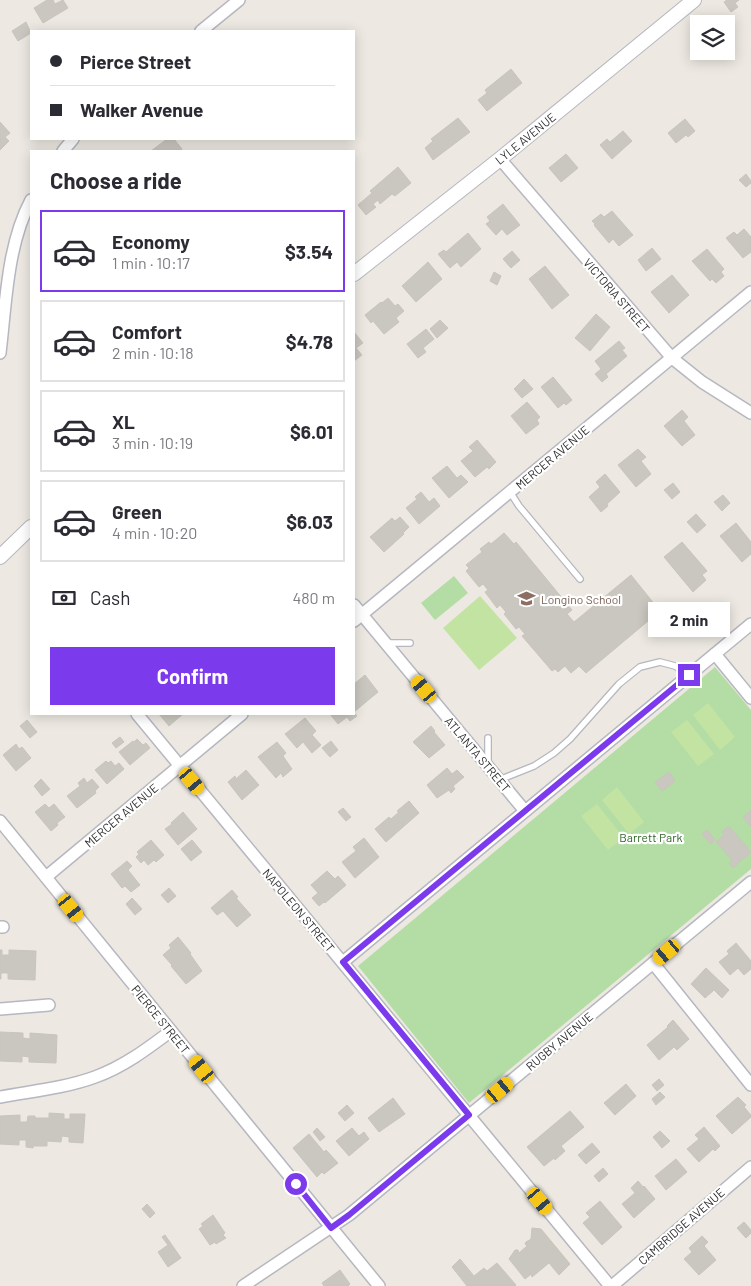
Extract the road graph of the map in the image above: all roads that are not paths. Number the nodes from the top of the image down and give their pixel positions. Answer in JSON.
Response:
{"nodes":[{"id":1,"x":239,"y":0,"type":"edge"},
{"id":2,"x":694,"y":0,"type":"edge"},
{"id":3,"x":202,"y":30,"type":"edge"},
{"id":4,"x":72,"y":140,"type":"edge"},
{"id":5,"x":64,"y":150,"type":"edge"},
{"id":6,"x":500,"y":159,"type":"junction"},
{"id":7,"x":30,"y":202,"type":"edge"},
{"id":8,"x":355,"y":273,"type":"edge"},
{"id":9,"x":751,"y":292,"type":"edge"},
{"id":10,"x":0,"y":353,"type":"edge"},
{"id":11,"x":672,"y":358,"type":"junction"},
{"id":12,"x":751,"y":413,"type":"edge"},
{"id":13,"x":510,"y":492,"type":"junction"},
{"id":14,"x":30,"y":528,"type":"edge"},
{"id":15,"x":0,"y":557,"type":"edge"},
{"id":16,"x":580,"y":579,"type":"dead end"},
{"id":17,"x":358,"y":618,"type":"edge"},
{"id":18,"x":751,"y":624,"type":"edge"},
{"id":19,"x":385,"y":643,"type":"junction"},
{"id":20,"x":410,"y":643,"type":"dead end"},
{"id":21,"x":715,"y":654,"type":"junction"},
{"id":22,"x":689,"y":675,"type":"junction"},
{"id":23,"x":751,"y":698,"type":"edge"},
{"id":24,"x":138,"y":715,"type":"edge"},
{"id":25,"x":241,"y":715,"type":"edge"},
{"id":26,"x":488,"y":738,"type":"dead end"},
{"id":27,"x":180,"y":766,"type":"junction"},
{"id":28,"x":488,"y":766,"type":"junction"},
{"id":29,"x":500,"y":780,"type":"junction"},
{"id":30,"x":526,"y":811,"type":"junction"},
{"id":31,"x":0,"y":821,"type":"edge"},
{"id":32,"x":46,"y":877,"type":"junction"},
{"id":33,"x":751,"y":882,"type":"edge"},
{"id":34,"x":343,"y":962,"type":"junction"},
{"id":35,"x":653,"y":963,"type":"junction"},
{"id":36,"x":49,"y":1006,"type":"dead end"},
{"id":37,"x":0,"y":1009,"type":"edge"},
{"id":38,"x":171,"y":1031,"type":"junction"},
{"id":39,"x":751,"y":1085,"type":"edge"},
{"id":40,"x":0,"y":1097,"type":"edge"},
{"id":41,"x":469,"y":1115,"type":"junction"},
{"id":42,"x":751,"y":1166,"type":"edge"},
{"id":43,"x":331,"y":1228,"type":"junction"},
{"id":44,"x":243,"y":1286,"type":"edge"},
{"id":45,"x":379,"y":1286,"type":"edge"},
{"id":46,"x":611,"y":1286,"type":"edge"}],
"edges":[{"from":1,"to":3,"type":"street"},
{"from":2,"to":6,"type":"street","name":"LYLE AVENUE"},
{"from":4,"to":5,"type":"street"},
{"from":6,"to":8,"type":"street","name":"LYLE AVENUE"},
{"from":6,"to":11,"type":"street","name":"VICTORIA STREET"},
{"from":7,"to":10,"type":"street"},
{"from":9,"to":11,"type":"street","name":"MERCER AVENUE"},
{"from":11,"to":12,"type":"street","name":"VICTORIA STREET"},
{"from":11,"to":13,"type":"street","name":"MERCER AVENUE"},
{"from":13,"to":16,"type":"lane"},
{"from":13,"to":17,"type":"street","name":"MERCER AVENUE"},
{"from":14,"to":15,"type":"street"},
{"from":17,"to":19,"type":"street","name":"ATLANTA STREET"},
{"from":18,"to":21,"type":"street"},
{"from":19,"to":20,"type":"lane"},
{"from":19,"to":28,"type":"street","name":"ATLANTA STREET"},
{"from":21,"to":22,"type":"street"},
{"from":21,"to":23,"type":"street"},
{"from":22,"to":29,"type":"lane"},
{"from":22,"to":30,"type":"street"},
{"from":24,"to":27,"type":"street","name":"NAPOLEON STREET"},
{"from":25,"to":27,"type":"street","name":"MERCER AVENUE"},
{"from":26,"to":28,"type":"lane"},
{"from":27,"to":32,"type":"street","name":"MERCER AVENUE"},
{"from":27,"to":34,"type":"street","name":"NAPOLEON STREET"},
{"from":28,"to":29,"type":"street","name":"ATLANTA STREET"},
{"from":29,"to":30,"type":"street","name":"ATLANTA STREET"},
{"from":30,"to":34,"type":"street"},
{"from":31,"to":32,"type":"street","name":"PIERCE STREET"},
{"from":32,"to":38,"type":"street","name":"PIERCE STREET"},
{"from":33,"to":35,"type":"street","name":"RUGBY AVENUE"},
{"from":34,"to":41,"type":"street","name":"NAPOLEON STREET"},
{"from":35,"to":39,"type":"street"},
{"from":35,"to":41,"type":"street","name":"RUGBY AVENUE"},
{"from":36,"to":37,"type":"street"},
{"from":38,"to":40,"type":"street"},
{"from":38,"to":43,"type":"street","name":"PIERCE STREET"},
{"from":41,"to":43,"type":"street","name":"RUGBY AVENUE"},
{"from":41,"to":46,"type":"street","name":"NAPOLEON STREET"},
{"from":42,"to":46,"type":"street","name":"CAMBRIDGE AVENUE"},
{"from":43,"to":44,"type":"street","name":"RUGBY AVENUE"},
{"from":43,"to":45,"type":"street","name":"PIERCE STREET"}]}
